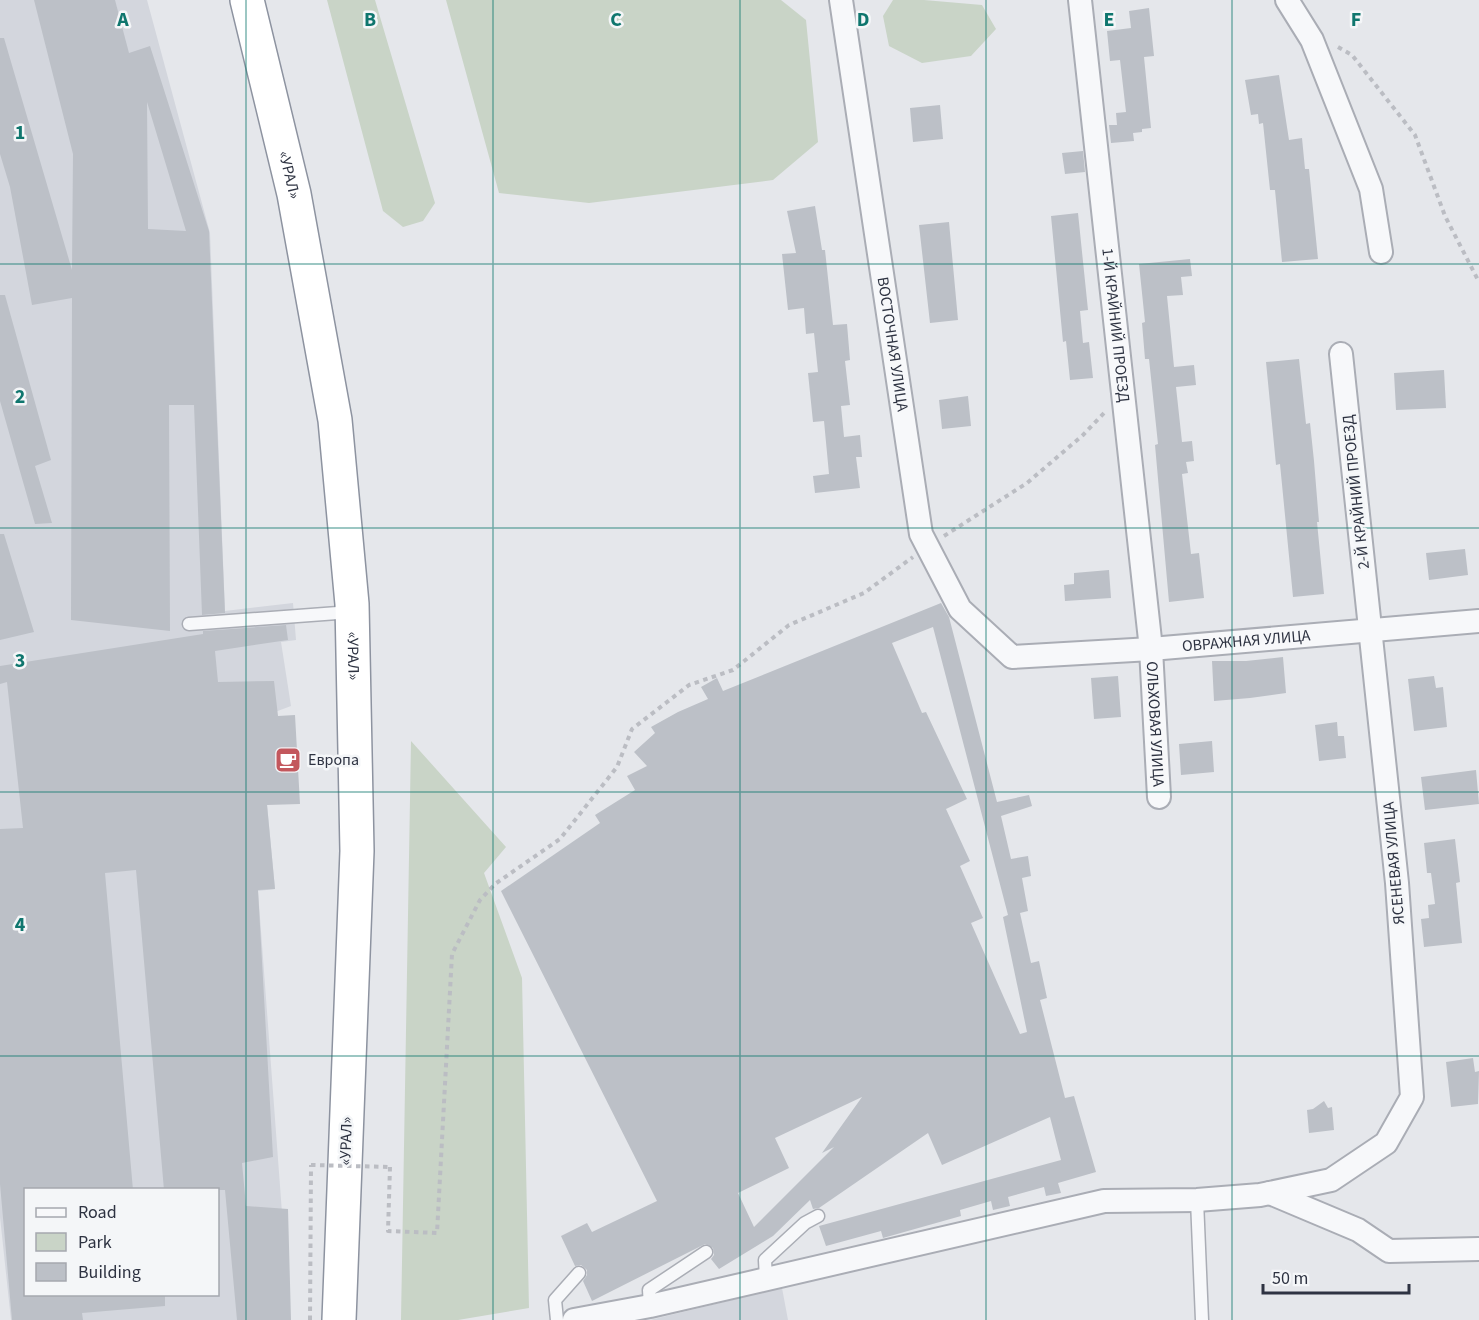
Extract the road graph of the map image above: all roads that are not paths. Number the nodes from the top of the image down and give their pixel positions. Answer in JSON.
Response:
{"nodes":[{"id":1,"x":247,"y":0,"type":"edge"},
{"id":2,"x":841,"y":0,"type":"edge"},
{"id":3,"x":1080,"y":0,"type":"edge"},
{"id":4,"x":1287,"y":0,"type":"edge"},
{"id":5,"x":1381,"y":252,"type":"dead end"},
{"id":6,"x":1341,"y":354,"type":"dead end"},
{"id":7,"x":352,"y":612,"type":"junction"},
{"id":8,"x":1479,"y":621,"type":"edge"},
{"id":9,"x":189,"y":624,"type":"dead end"},
{"id":10,"x":1370,"y":630,"type":"junction"},
{"id":11,"x":1151,"y":649,"type":"junction"},
{"id":12,"x":1012,"y":657,"type":"joint"},
{"id":13,"x":1159,"y":797,"type":"dead end"},
{"id":14,"x":1270,"y":1193,"type":"junction"},
{"id":15,"x":1197,"y":1200,"type":"junction"},
{"id":16,"x":818,"y":1216,"type":"dead end"},
{"id":17,"x":1479,"y":1250,"type":"edge"},
{"id":18,"x":706,"y":1252,"type":"dead end"},
{"id":19,"x":579,"y":1273,"type":"dead end"},
{"id":20,"x":766,"y":1279,"type":"junction"},
{"id":21,"x":650,"y":1306,"type":"junction"},
{"id":22,"x":339,"y":1320,"type":"edge"},
{"id":23,"x":557,"y":1320,"type":"edge"},
{"id":24,"x":574,"y":1320,"type":"edge"},
{"id":25,"x":1202,"y":1320,"type":"edge"}],
"edges":[{"from":1,"to":7,"type":"highway","name":"«УРАЛ»"},
{"from":2,"to":12,"type":"street","name":"ВОСТОЧНАЯ УЛИЦА"},
{"from":3,"to":11,"type":"street","name":"1-Й КРАЙНИЙ ПРОЕЗД"},
{"from":4,"to":5,"type":"street"},
{"from":6,"to":10,"type":"street","name":"2-Й КРАЙНИЙ ПРОЕЗД"},
{"from":7,"to":9,"type":"lane"},
{"from":7,"to":22,"type":"highway","name":"«УРАЛ»"},
{"from":8,"to":10,"type":"street","name":"ОВРАЖНАЯ УЛИЦА"},
{"from":10,"to":11,"type":"street","name":"ОВРАЖНАЯ УЛИЦА"},
{"from":10,"to":14,"type":"street","name":"ЯСЕНЕВАЯ УЛИЦА"},
{"from":11,"to":12,"type":"street","name":"ОВРАЖНАЯ УЛИЦА"},
{"from":11,"to":13,"type":"street","name":"ОЛЬХОВАЯ УЛИЦА"},
{"from":14,"to":15,"type":"street"},
{"from":14,"to":17,"type":"street"},
{"from":15,"to":20,"type":"street"},
{"from":15,"to":25,"type":"lane"},
{"from":16,"to":20,"type":"lane"},
{"from":18,"to":21,"type":"lane"},
{"from":19,"to":23,"type":"lane"},
{"from":20,"to":21,"type":"street"},
{"from":21,"to":24,"type":"street"}]}
